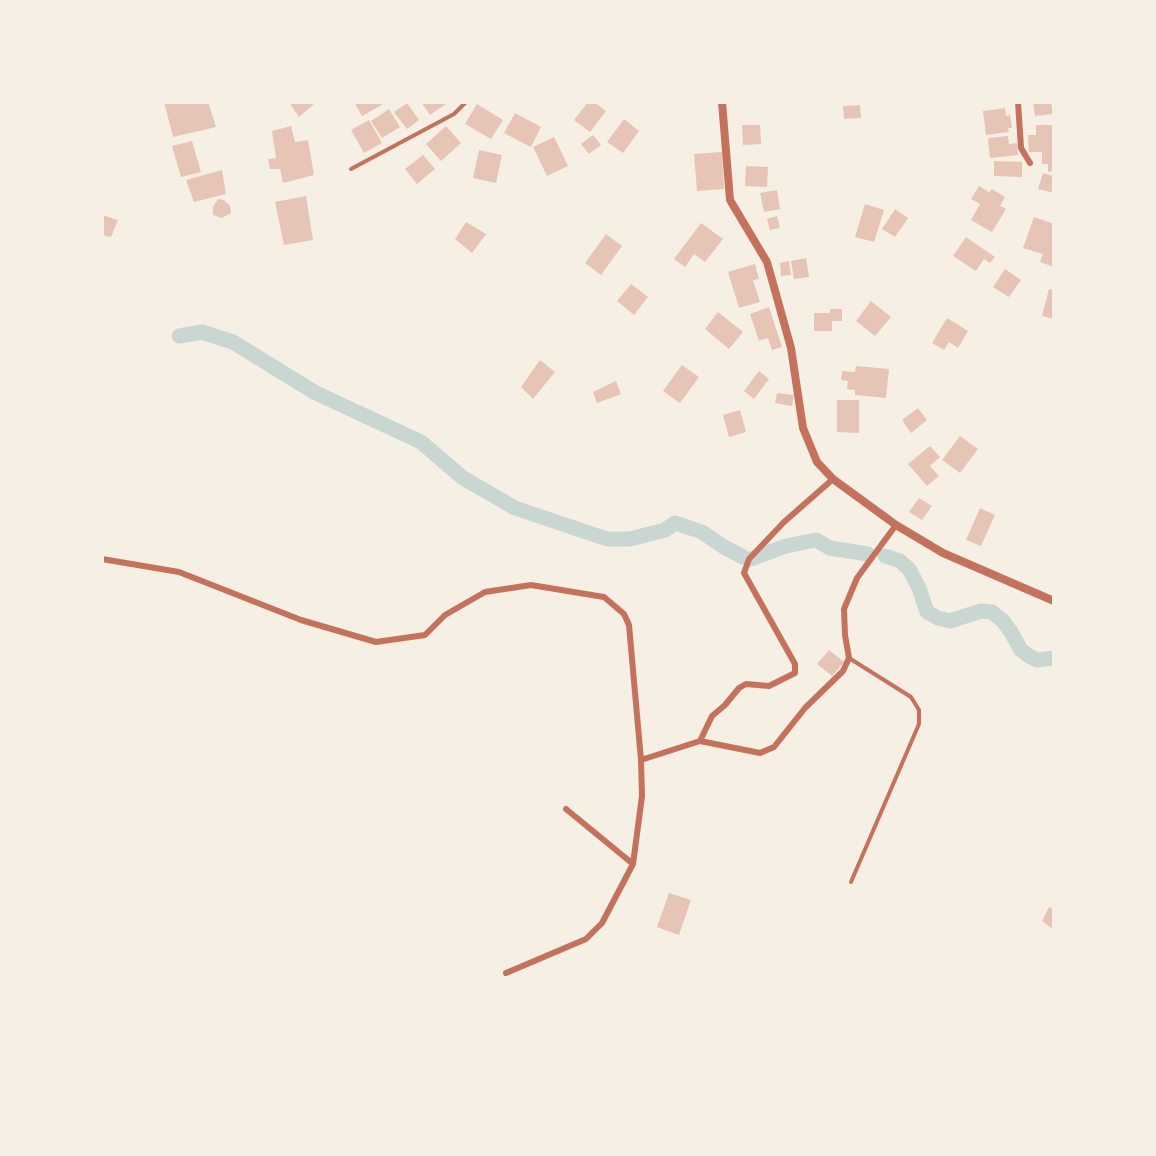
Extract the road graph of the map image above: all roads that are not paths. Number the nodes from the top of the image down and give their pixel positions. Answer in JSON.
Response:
{"nodes":[{"id":1,"x":466,"y":102,"type":"edge"},
{"id":2,"x":722,"y":102,"type":"edge"},
{"id":3,"x":1018,"y":102,"type":"edge"},
{"id":4,"x":1030,"y":164,"type":"dead end"},
{"id":5,"x":351,"y":169,"type":"dead end"},
{"id":6,"x":833,"y":479,"type":"junction"},
{"id":7,"x":896,"y":525,"type":"junction"},
{"id":8,"x":102,"y":559,"type":"edge"},
{"id":9,"x":1053,"y":598,"type":"edge"},
{"id":10,"x":849,"y":658,"type":"junction"},
{"id":11,"x":700,"y":741,"type":"junction"},
{"id":12,"x":641,"y":760,"type":"junction"},
{"id":13,"x":566,"y":809,"type":"dead end"},
{"id":14,"x":633,"y":864,"type":"junction"},
{"id":15,"x":851,"y":882,"type":"dead end"},
{"id":16,"x":506,"y":973,"type":"dead end"}],
"edges":[{"from":1,"to":5,"type":"lane"},
{"from":2,"to":6,"type":"street"},
{"from":3,"to":4,"type":"street"},
{"from":6,"to":7,"type":"street"},
{"from":6,"to":11,"type":"street"},
{"from":7,"to":9,"type":"street"},
{"from":7,"to":10,"type":"street"},
{"from":8,"to":12,"type":"street"},
{"from":10,"to":11,"type":"street"},
{"from":10,"to":15,"type":"lane"},
{"from":11,"to":12,"type":"street"},
{"from":12,"to":14,"type":"street"},
{"from":13,"to":14,"type":"street"},
{"from":14,"to":16,"type":"street"}]}
